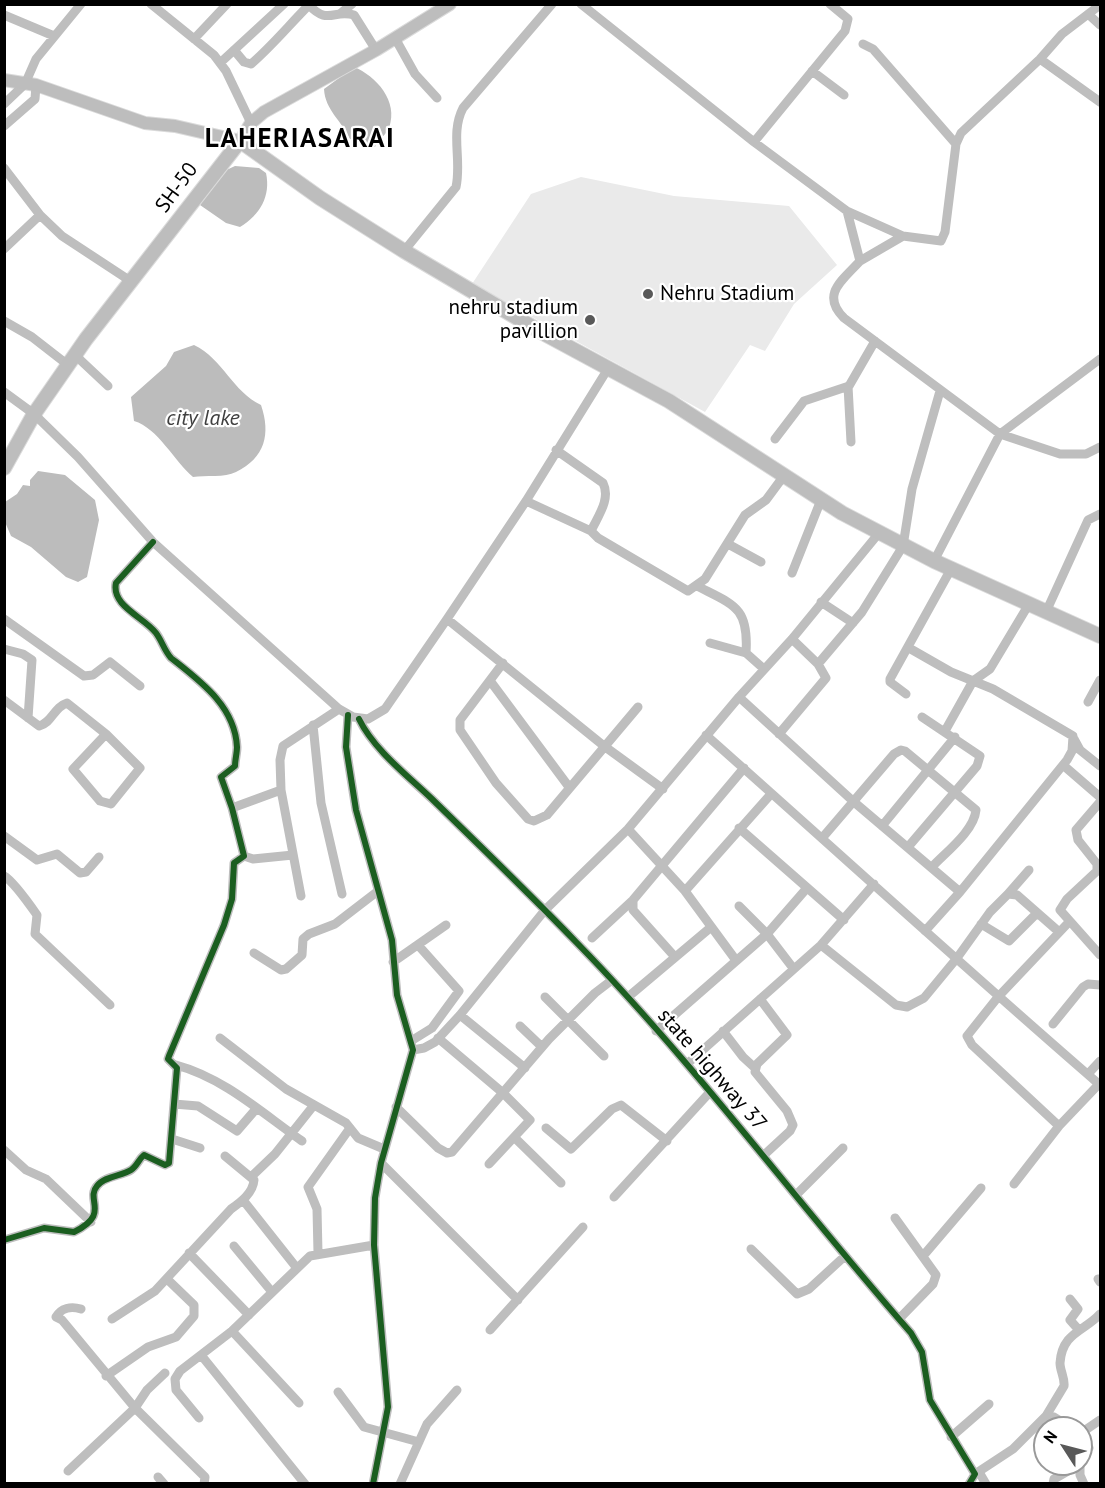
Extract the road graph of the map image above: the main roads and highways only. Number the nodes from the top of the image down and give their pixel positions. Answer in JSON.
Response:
{"nodes":[{"id":1,"x":450,"y":4,"type":"edge"},
{"id":2,"x":4,"y":80,"type":"edge"},
{"id":3,"x":240,"y":141,"type":"junction"},
{"id":4,"x":4,"y":468,"type":"edge"},
{"id":5,"x":1101,"y":636,"type":"edge"}],
"edges":[{"from":1,"to":3,"type":"main road","name":"SH-50"},
{"from":2,"to":3,"type":"main road"},
{"from":3,"to":4,"type":"highway","name":"SH-50"},
{"from":3,"to":5,"type":"highway"}]}
